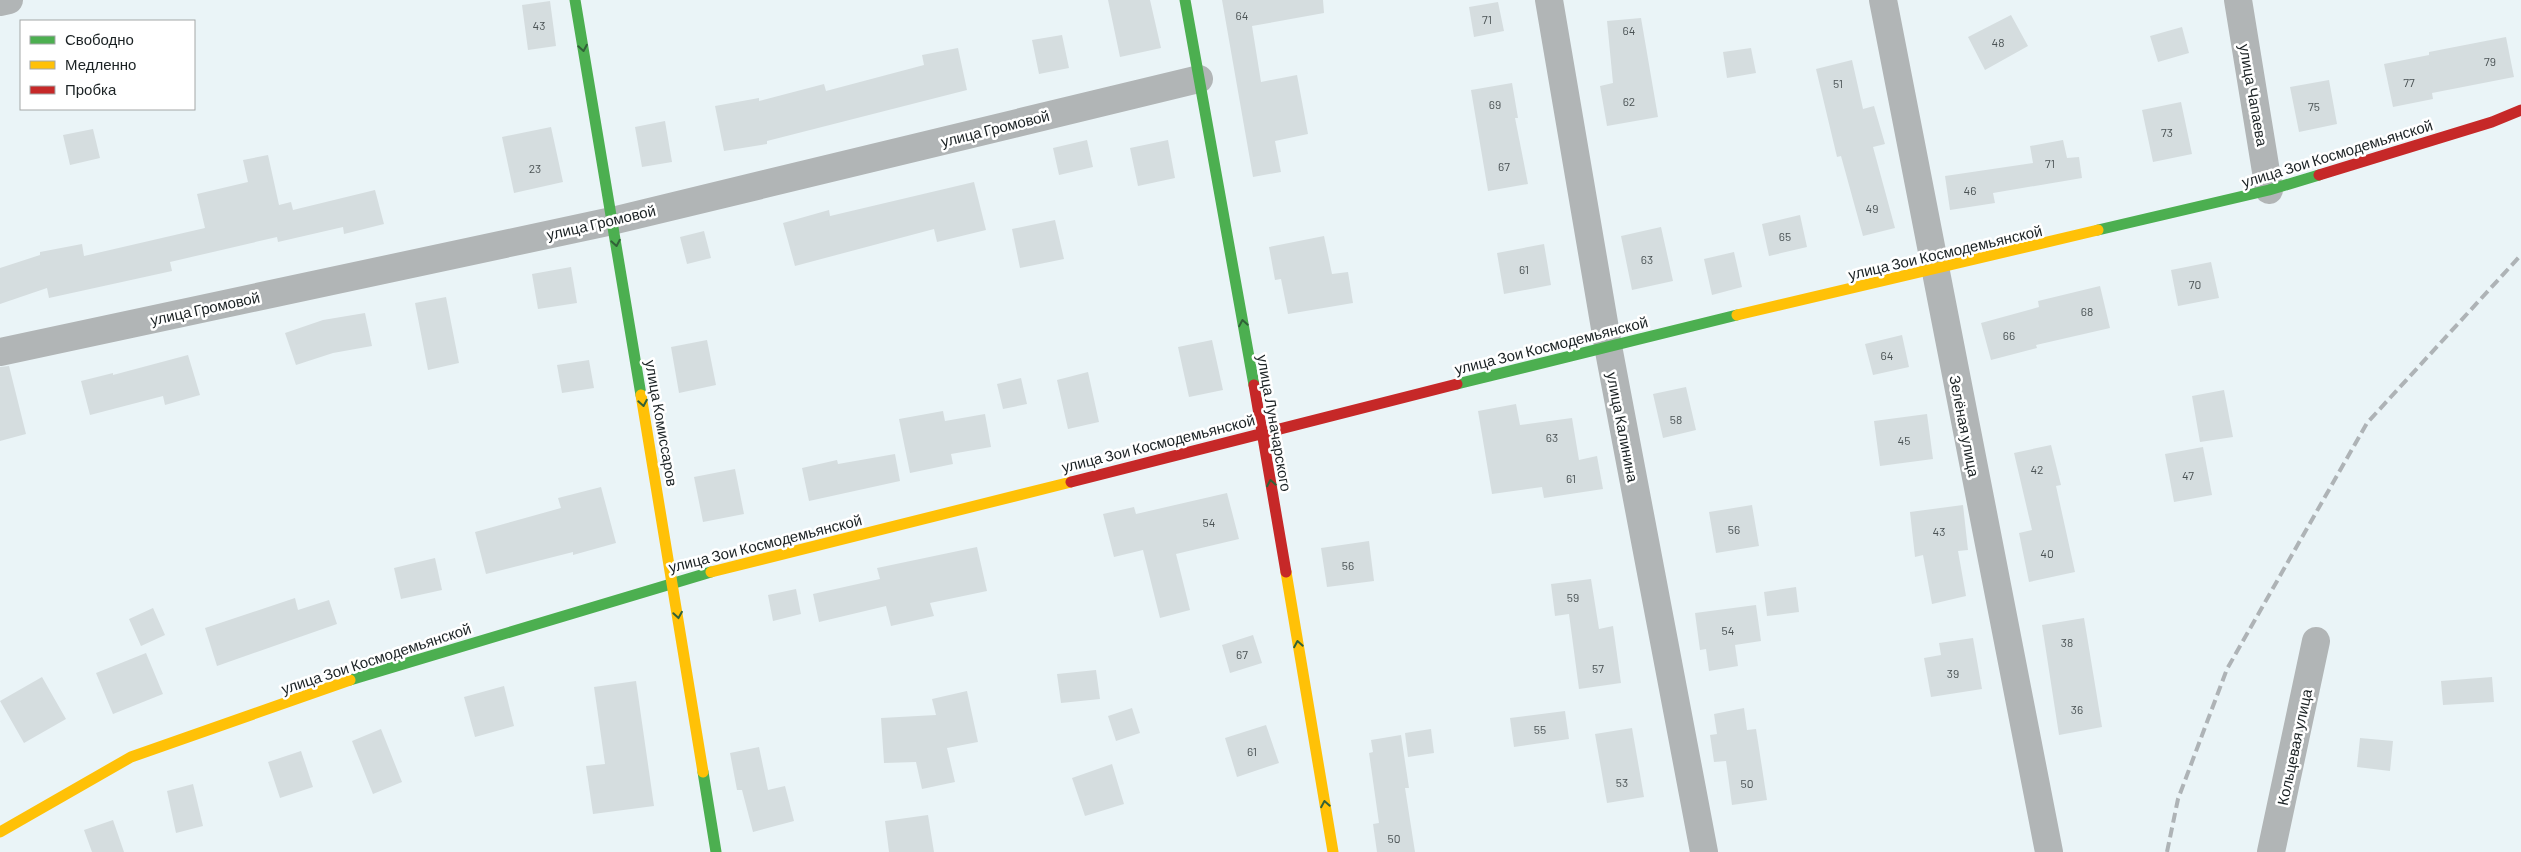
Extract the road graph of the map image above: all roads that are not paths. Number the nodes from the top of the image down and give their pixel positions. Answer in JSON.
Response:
{"nodes":[{"id":1,"x":9,"y":0,"type":"edge"},
{"id":2,"x":575,"y":0,"type":"edge"},
{"id":3,"x":1185,"y":0,"type":"edge"},
{"id":4,"x":1549,"y":0,"type":"edge"},
{"id":5,"x":1883,"y":0,"type":"edge"},
{"id":6,"x":2238,"y":0,"type":"edge"},
{"id":7,"x":0,"y":2,"type":"edge"},
{"id":8,"x":1199,"y":79,"type":"junction"},
{"id":9,"x":2521,"y":110,"type":"edge"},
{"id":10,"x":2270,"y":190,"type":"junction"},
{"id":11,"x":612,"y":220,"type":"junction"},
{"id":12,"x":1934,"y":270,"type":"junction"},
{"id":13,"x":1608,"y":346,"type":"junction"},
{"id":14,"x":0,"y":352,"type":"edge"},
{"id":15,"x":1262,"y":432,"type":"junction"},
{"id":16,"x":673,"y":582,"type":"junction"},
{"id":17,"x":2316,"y":641,"type":"dead end"},
{"id":18,"x":0,"y":832,"type":"edge"},
{"id":19,"x":716,"y":852,"type":"edge"},
{"id":20,"x":1333,"y":852,"type":"edge"},
{"id":21,"x":1704,"y":852,"type":"edge"},
{"id":22,"x":2050,"y":852,"type":"edge"},
{"id":23,"x":2272,"y":852,"type":"edge"}],
"edges":[{"from":1,"to":7,"type":"street"},
{"from":2,"to":11,"type":"street","name":"улица Комиссаров","one_way":true},
{"from":3,"to":8,"type":"street","name":"улица Луначарского"},
{"from":4,"to":13,"type":"street","name":"улица Калинина"},
{"from":5,"to":12,"type":"street","name":"Зелёная улица"},
{"from":6,"to":10,"type":"street","name":"улица Чапаева"},
{"from":8,"to":11,"type":"street","name":"улица Громовой"},
{"from":15,"to":8,"type":"street","name":"улица Луначарского","one_way":true},
{"from":9,"to":10,"type":"street","name":"улица Зои Космодемьянской"},
{"from":10,"to":12,"type":"street","name":"улица Зои Космодемьянской"},
{"from":11,"to":14,"type":"street","name":"улица Громовой"},
{"from":11,"to":16,"type":"street","name":"улица Комиссаров","one_way":true},
{"from":12,"to":13,"type":"street","name":"улица Зои Космодемьянской"},
{"from":12,"to":22,"type":"street","name":"Зелёная улица"},
{"from":13,"to":15,"type":"street","name":"улица Зои Космодемьянской"},
{"from":13,"to":21,"type":"street","name":"улица Калинина"},
{"from":15,"to":16,"type":"street","name":"улица Зои Космодемьянской"},
{"from":20,"to":15,"type":"street","name":"улица Луначарского","one_way":true},
{"from":16,"to":18,"type":"street","name":"улица Зои Космодемьянской"},
{"from":16,"to":19,"type":"street","name":"улица Комиссаров","one_way":true},
{"from":17,"to":23,"type":"street","name":"Кольцевая улица"}]}
